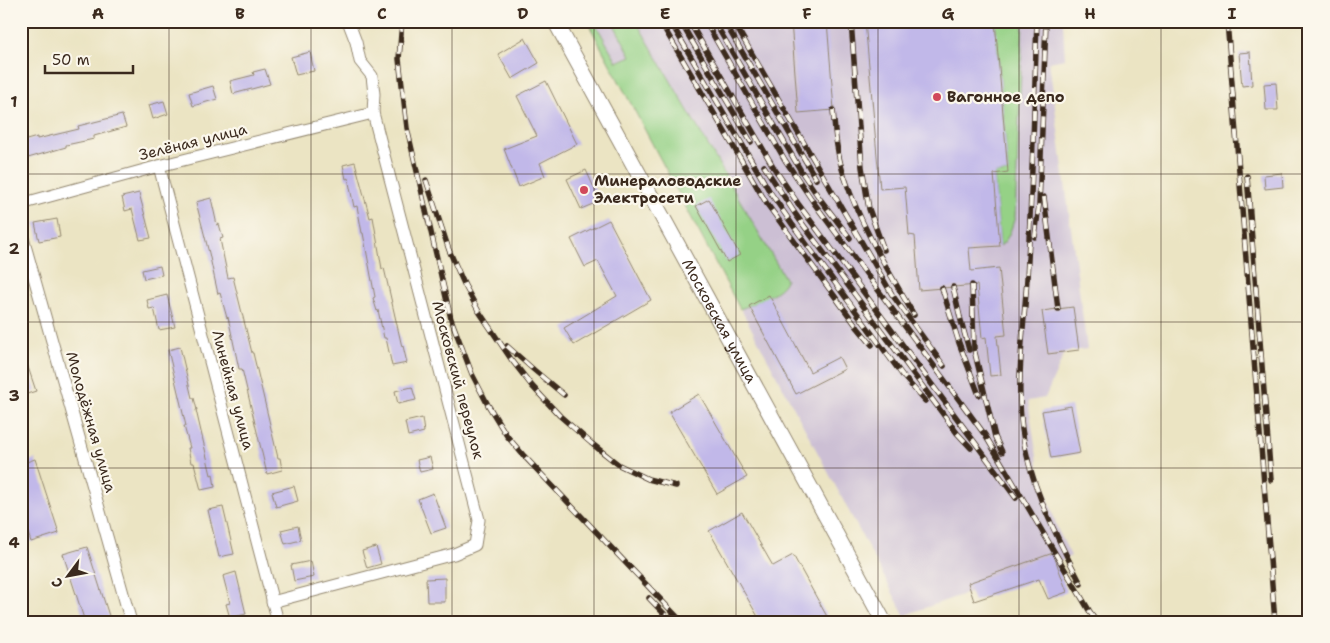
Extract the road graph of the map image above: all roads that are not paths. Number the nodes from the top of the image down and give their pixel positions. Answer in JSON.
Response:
{"nodes":[{"id":1,"x":348,"y":21,"type":"edge"},
{"id":2,"x":555,"y":21,"type":"edge"},
{"id":3,"x":373,"y":113,"type":"junction"},
{"id":4,"x":159,"y":166,"type":"junction"},
{"id":5,"x":21,"y":204,"type":"edge"},
{"id":6,"x":21,"y":231,"type":"edge"},
{"id":7,"x":272,"y":602,"type":"junction"},
{"id":8,"x":132,"y":622,"type":"edge"},
{"id":9,"x":278,"y":622,"type":"edge"},
{"id":10,"x":884,"y":622,"type":"edge"}],
"edges":[{"from":1,"to":3,"type":"street","name":"Московский переулок"},
{"from":2,"to":10,"type":"street","name":"Московская улица"},
{"from":3,"to":4,"type":"street","name":"Зелёная улица"},
{"from":3,"to":7,"type":"street","name":"Московский переулок"},
{"from":4,"to":5,"type":"street","name":"Зелёная улица"},
{"from":4,"to":7,"type":"street","name":"Линейная улица"},
{"from":6,"to":8,"type":"street","name":"Молодёжная улица"},
{"from":7,"to":9,"type":"street","name":"Линейная улица"}]}
